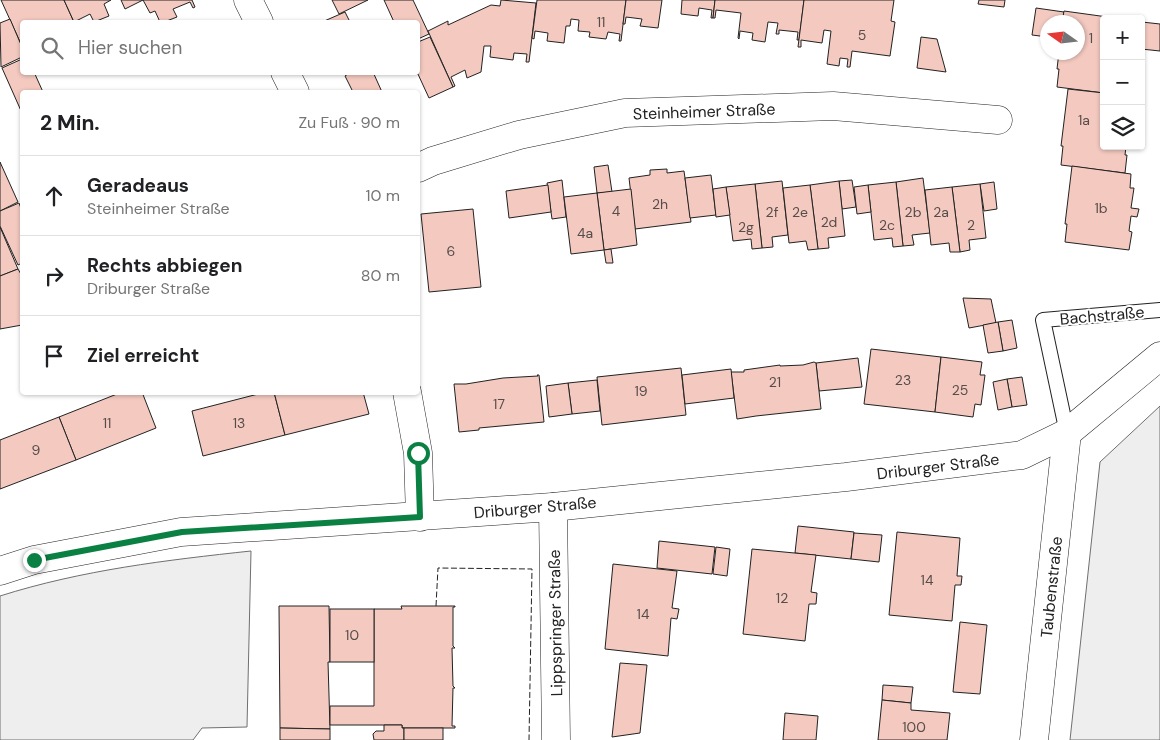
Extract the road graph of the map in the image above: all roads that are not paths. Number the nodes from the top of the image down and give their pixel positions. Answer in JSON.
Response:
{"nodes":[{"id":1,"x":248,"y":0,"type":"edge"},
{"id":2,"x":258,"y":20,"type":"edge"},
{"id":3,"x":286,"y":75,"type":"edge"},
{"id":4,"x":294,"y":90,"type":"edge"},
{"id":5,"x":998,"y":120,"type":"dead end"},
{"id":6,"x":420,"y":167,"type":"edge"},
{"id":7,"x":1160,"y":310,"type":"edge"},
{"id":8,"x":1160,"y":356,"type":"edge"},
{"id":9,"x":408,"y":395,"type":"edge"},
{"id":10,"x":1067,"y":433,"type":"junction"},
{"id":11,"x":553,"y":507,"type":"junction"},
{"id":12,"x":420,"y":517,"type":"junction"},
{"id":13,"x":0,"y":571,"type":"edge"},
{"id":14,"x":556,"y":740,"type":"edge"},
{"id":15,"x":1034,"y":740,"type":"edge"}],
"edges":[{"from":1,"to":2,"type":"street"},
{"from":3,"to":4,"type":"street"},
{"from":5,"to":6,"type":"street","name":"Steinheimer Straße"},
{"from":7,"to":10,"type":"lane","name":"Bachstraße"},
{"from":8,"to":10,"type":"street"},
{"from":9,"to":12,"type":"street"},
{"from":10,"to":11,"type":"street","name":"Driburger Straße"},
{"from":10,"to":15,"type":"street","name":"Taubenstraße"},
{"from":11,"to":12,"type":"street","name":"Driburger Straße"},
{"from":11,"to":14,"type":"street","name":"Lippspringer Straße"},
{"from":12,"to":13,"type":"street","name":"Driburger Straße"}]}
